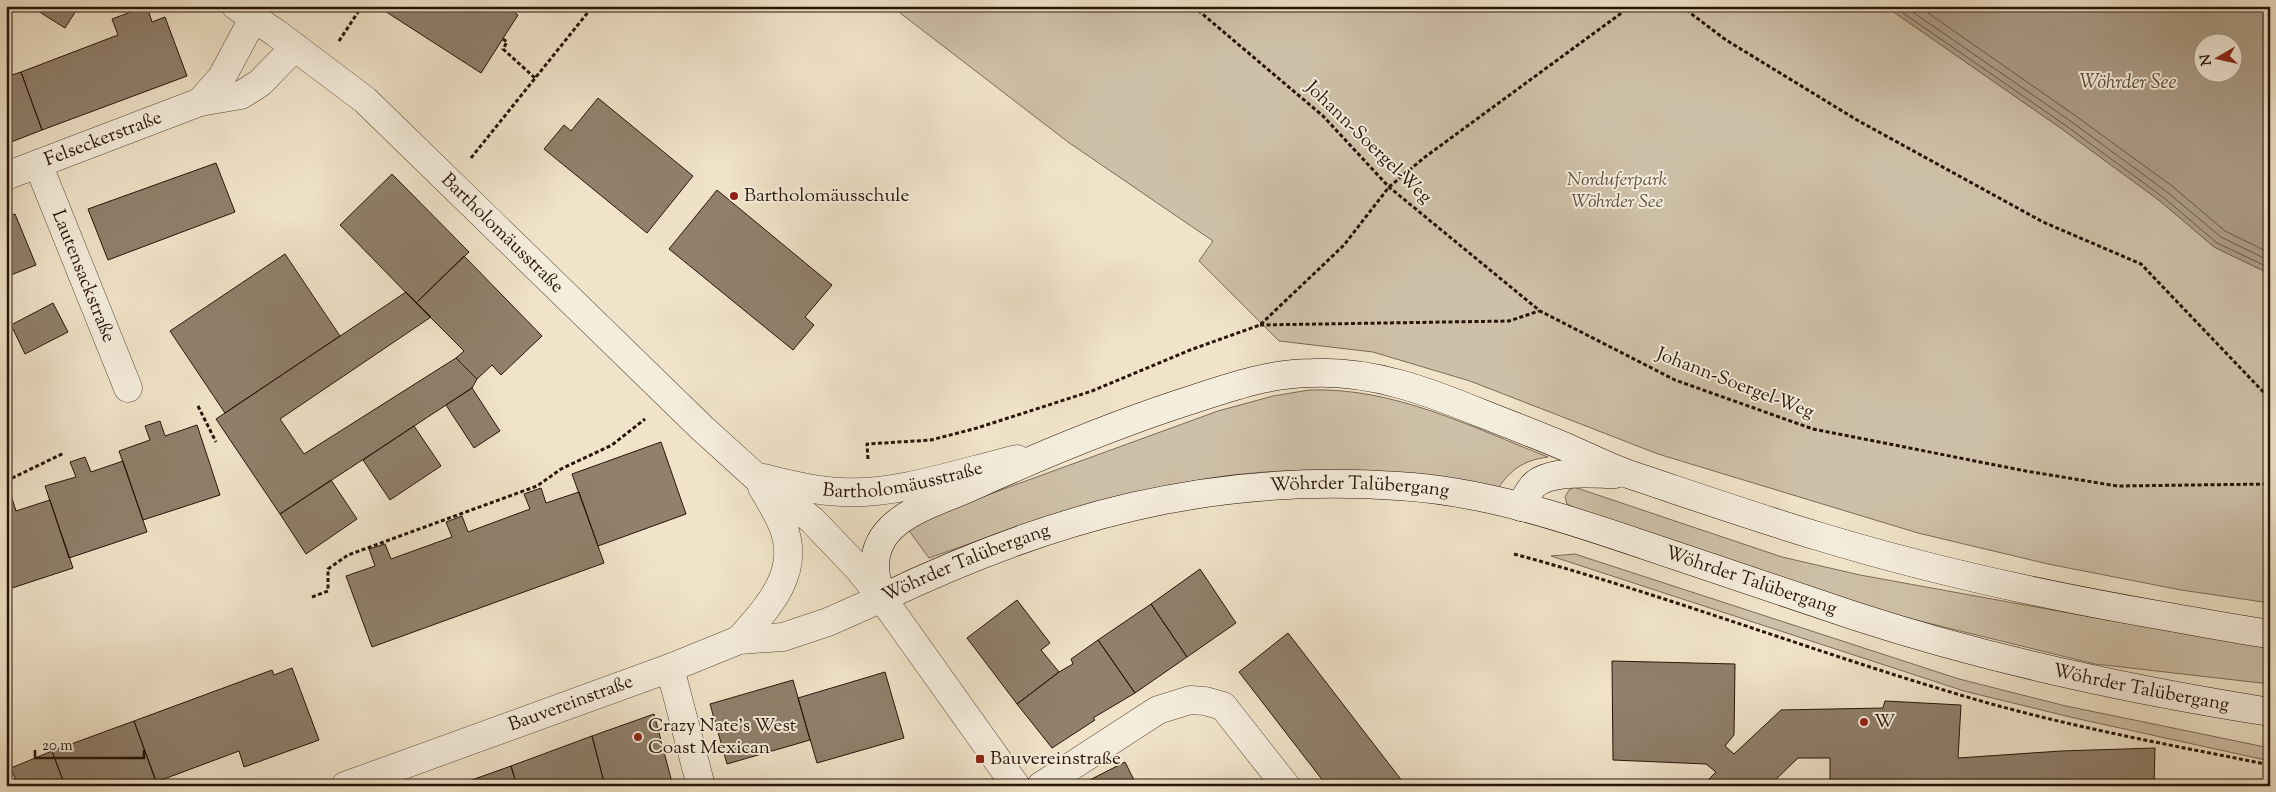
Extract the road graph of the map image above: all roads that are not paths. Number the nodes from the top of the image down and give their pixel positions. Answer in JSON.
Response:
{"nodes":[{"id":1,"x":245,"y":12,"type":"edge"},
{"id":2,"x":295,"y":47,"type":"junction"},
{"id":3,"x":200,"y":102,"type":"junction"},
{"id":4,"x":38,"y":164,"type":"junction"},
{"id":5,"x":6,"y":176,"type":"edge"},
{"id":6,"x":128,"y":388,"type":"dead end"},
{"id":7,"x":1050,"y":452,"type":"junction"},
{"id":8,"x":1626,"y":474,"type":"junction"},
{"id":9,"x":756,"y":477,"type":"junction"},
{"id":10,"x":1521,"y":507,"type":"junction"},
{"id":11,"x":882,"y":598,"type":"junction"},
{"id":12,"x":2270,"y":634,"type":"edge"},
{"id":13,"x":739,"y":640,"type":"junction"},
{"id":14,"x":670,"y":668,"type":"junction"},
{"id":15,"x":2270,"y":712,"type":"edge"},
{"id":16,"x":393,"y":777,"type":"edge"},
{"id":17,"x":345,"y":786,"type":"edge"},
{"id":18,"x":701,"y":786,"type":"edge"},
{"id":19,"x":1016,"y":786,"type":"edge"},
{"id":20,"x":1041,"y":786,"type":"edge"},
{"id":21,"x":1286,"y":786,"type":"edge"}],
"edges":[{"from":1,"to":2,"type":"street","name":"Bartholomäusstraße"},
{"from":1,"to":3,"type":"street","name":"Felseckerstraße"},
{"from":2,"to":3,"type":"street","name":"Felseckerstraße"},
{"from":2,"to":9,"type":"street","name":"Bartholomäusstraße"},
{"from":3,"to":4,"type":"street","name":"Felseckerstraße"},
{"from":4,"to":5,"type":"street","name":"Felseckerstraße"},
{"from":4,"to":6,"type":"street","name":"Lautensackstraße"},
{"from":7,"to":8,"type":"street","name":"Wöhrder Talübergang"},
{"from":7,"to":9,"type":"street","name":"Bartholomäusstraße"},
{"from":7,"to":11,"type":"street","name":"Wöhrder Talübergang"},
{"from":8,"to":10,"type":"street"},
{"from":8,"to":12,"type":"street","name":"Wöhrder Talübergang"},
{"from":9,"to":11,"type":"street","name":"Bartholomäusstraße"},
{"from":9,"to":13,"type":"street"},
{"from":10,"to":11,"type":"street","name":"Wöhrder Talübergang"},
{"from":10,"to":15,"type":"street","name":"Wöhrder Talübergang"},
{"from":11,"to":13,"type":"street","name":"Bauvereinstraße"},
{"from":11,"to":19,"type":"street","name":"Bartholomäusstraße"},
{"from":13,"to":14,"type":"street","name":"Bauvereinstraße"},
{"from":14,"to":16,"type":"street","name":"Bauvereinstraße"},
{"from":14,"to":18,"type":"street"},
{"from":16,"to":17,"type":"street","name":"Bauvereinstraße"},
{"from":20,"to":21,"type":"street"}]}
